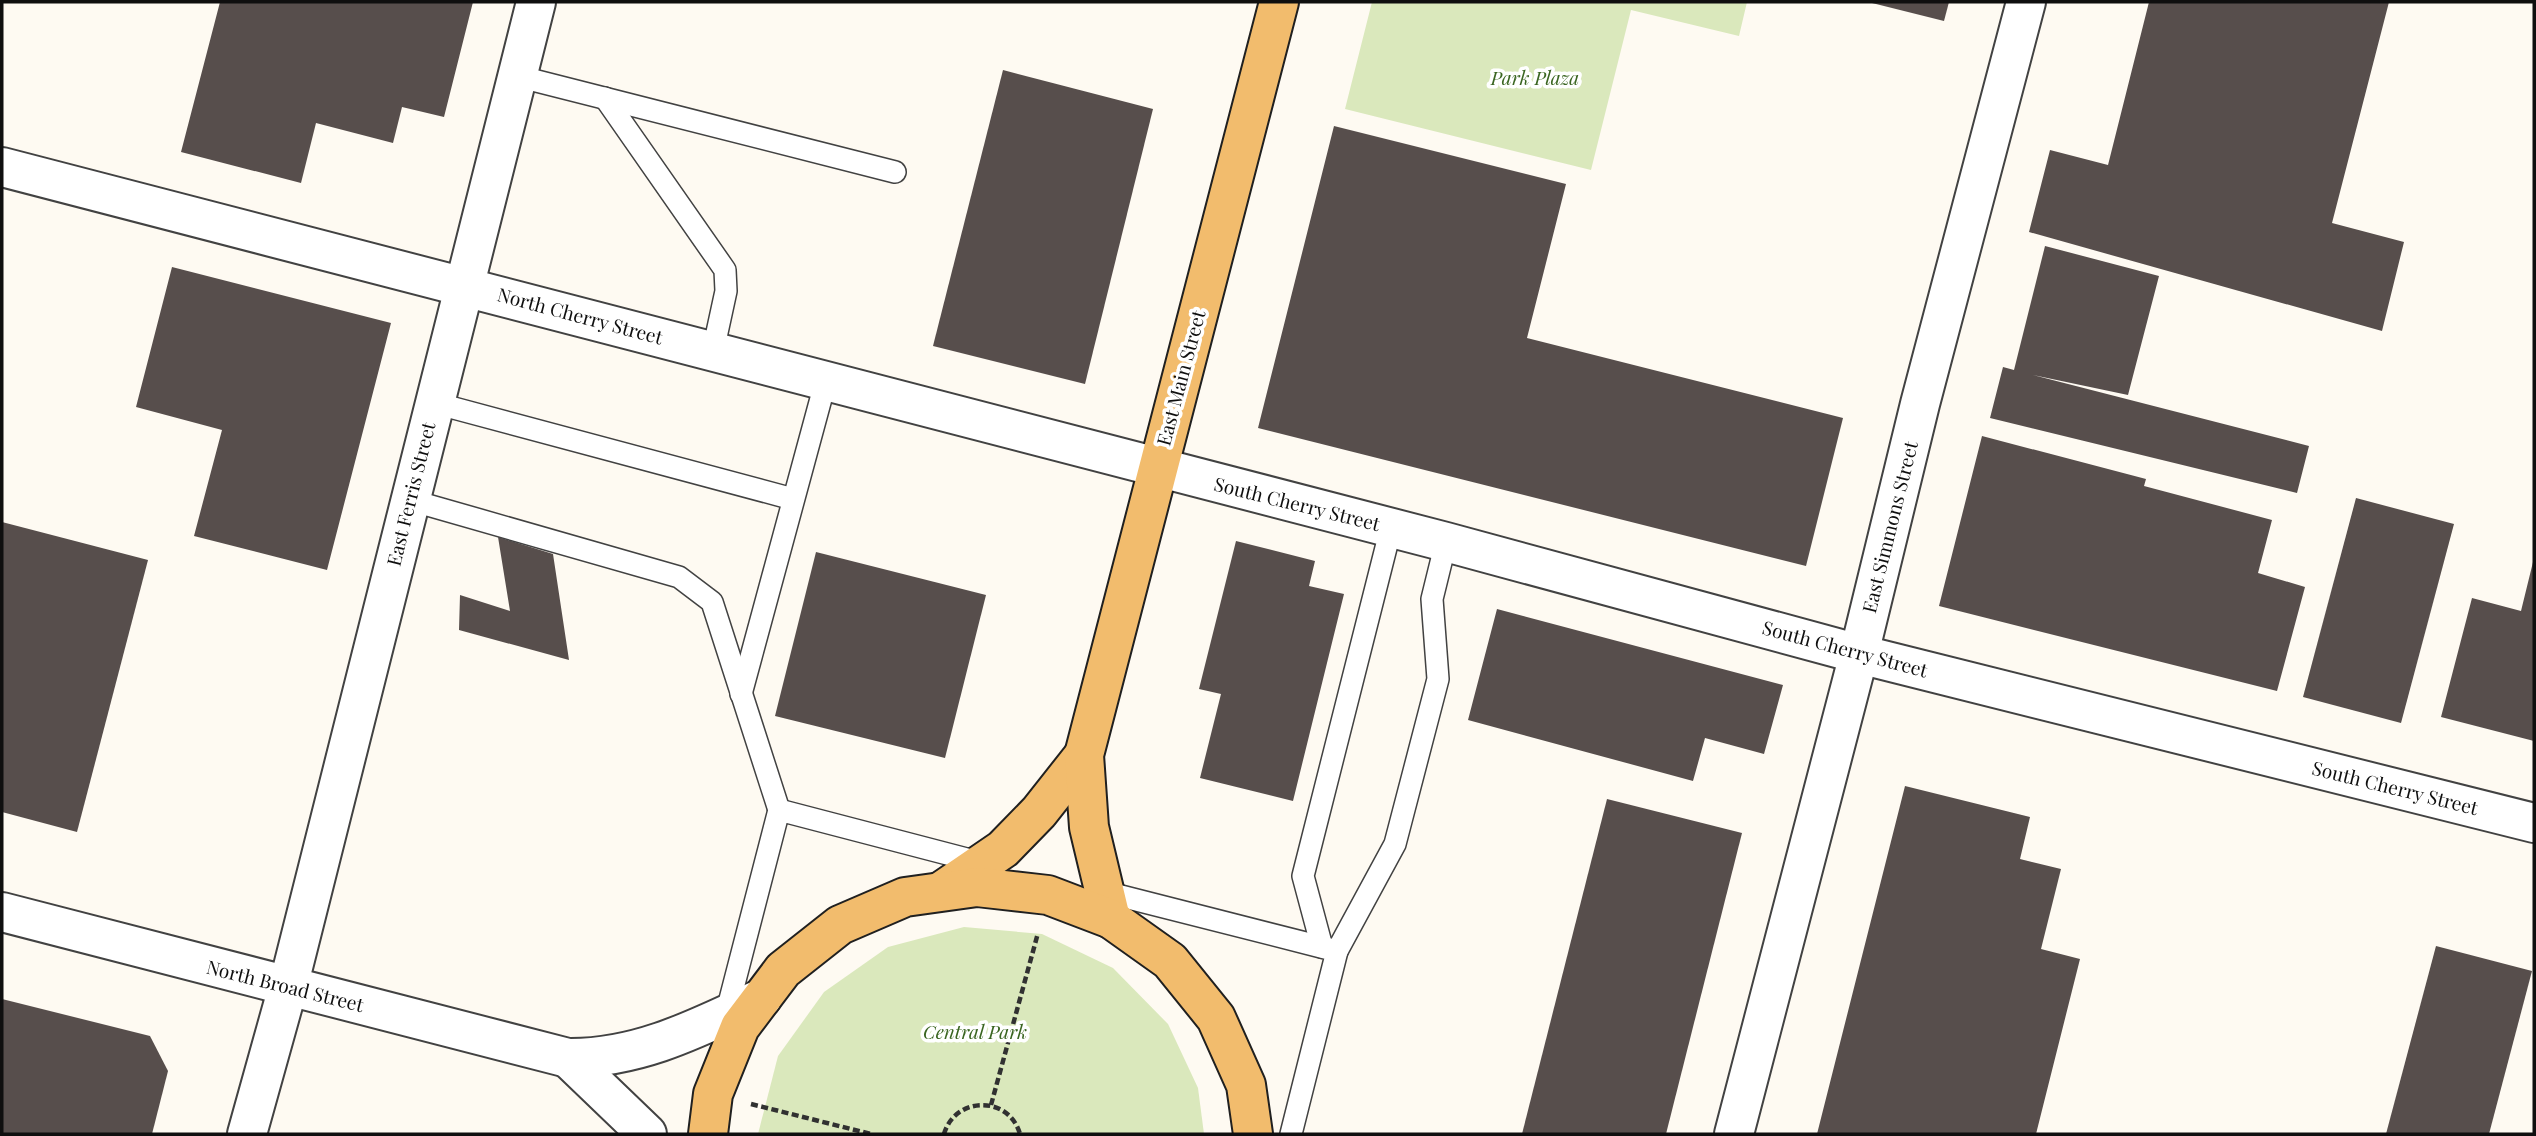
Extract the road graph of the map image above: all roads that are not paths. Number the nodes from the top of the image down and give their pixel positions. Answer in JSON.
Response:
{"nodes":[{"id":1,"x":536,"y":2,"type":"edge"},
{"id":2,"x":1279,"y":2,"type":"edge"},
{"id":3,"x":2026,"y":2,"type":"edge"},
{"id":4,"x":517,"y":76,"type":"junction"},
{"id":5,"x":605,"y":98,"type":"junction"},
{"id":6,"x":2,"y":167,"type":"edge"},
{"id":7,"x":895,"y":172,"type":"dead end"},
{"id":8,"x":465,"y":285,"type":"junction"},
{"id":9,"x":713,"y":351,"type":"junction"},
{"id":10,"x":826,"y":380,"type":"junction"},
{"id":11,"x":435,"y":403,"type":"junction"},
{"id":12,"x":1158,"y":468,"type":"junction"},
{"id":13,"x":793,"y":499,"type":"junction"},
{"id":14,"x":410,"y":500,"type":"junction"},
{"id":15,"x":1391,"y":528,"type":"junction"},
{"id":16,"x":1447,"y":542,"type":"junction"},
{"id":17,"x":1858,"y":654,"type":"junction"},
{"id":18,"x":741,"y":694,"type":"junction"},
{"id":19,"x":1084,"y":755,"type":"junction"},
{"id":20,"x":779,"y":810,"type":"junction"},
{"id":21,"x":2534,"y":823,"type":"edge"},
{"id":22,"x":982,"y":863,"type":"junction"},
{"id":23,"x":941,"y":892,"type":"junction"},
{"id":24,"x":1108,"y":906,"type":"junction"},
{"id":25,"x":2,"y":912,"type":"edge"},
{"id":26,"x":1329,"y":949,"type":"junction"},
{"id":27,"x":288,"y":987,"type":"junction"},
{"id":28,"x":762,"y":998,"type":"junction"},
{"id":29,"x":726,"y":1015,"type":"junction"},
{"id":30,"x":568,"y":1058,"type":"junction"},
{"id":31,"x":247,"y":1134,"type":"edge"},
{"id":32,"x":647,"y":1134,"type":"edge"},
{"id":33,"x":708,"y":1134,"type":"edge"},
{"id":34,"x":1253,"y":1134,"type":"edge"},
{"id":35,"x":1291,"y":1134,"type":"edge"},
{"id":36,"x":1734,"y":1134,"type":"edge"}],
"edges":[{"from":1,"to":4,"type":"street","name":"East Ferris Street"},
{"from":2,"to":12,"type":"main road","name":"East Main Street"},
{"from":3,"to":17,"type":"street","name":"East Simmons Street"},
{"from":4,"to":5,"type":"lane"},
{"from":4,"to":8,"type":"street","name":"East Ferris Street"},
{"from":5,"to":7,"type":"lane"},
{"from":5,"to":9,"type":"lane"},
{"from":6,"to":8,"type":"street","name":"North Cherry Street"},
{"from":8,"to":9,"type":"street","name":"North Cherry Street"},
{"from":8,"to":11,"type":"street","name":"East Ferris Street"},
{"from":9,"to":10,"type":"street","name":"North Cherry Street"},
{"from":10,"to":12,"type":"street","name":"North Cherry Street"},
{"from":10,"to":13,"type":"lane"},
{"from":11,"to":13,"type":"lane"},
{"from":11,"to":14,"type":"street","name":"East Ferris Street"},
{"from":12,"to":15,"type":"street","name":"South Cherry Street"},
{"from":12,"to":19,"type":"main road","name":"East Main Street"},
{"from":13,"to":18,"type":"lane"},
{"from":14,"to":18,"type":"lane"},
{"from":14,"to":27,"type":"street","name":"East Ferris Street"},
{"from":15,"to":16,"type":"street","name":"South Cherry Street"},
{"from":15,"to":26,"type":"lane"},
{"from":16,"to":17,"type":"street","name":"South Cherry Street"},
{"from":16,"to":26,"type":"lane"},
{"from":17,"to":21,"type":"street","name":"South Cherry Street"},
{"from":17,"to":36,"type":"street","name":"East Simmons Street"},
{"from":18,"to":20,"type":"lane"},
{"from":19,"to":22,"type":"main road","name":"East Main Street"},
{"from":19,"to":24,"type":"main road","name":"East Main Street"},
{"from":20,"to":22,"type":"lane"},
{"from":20,"to":29,"type":"lane"},
{"from":22,"to":23,"type":"main road","name":"East Main Street"},
{"from":23,"to":24,"type":"main road"},
{"from":23,"to":28,"type":"main road"},
{"from":24,"to":26,"type":"lane"},
{"from":24,"to":34,"type":"main road"},
{"from":25,"to":27,"type":"street","name":"North Broad Street"},
{"from":26,"to":35,"type":"lane"},
{"from":27,"to":30,"type":"street","name":"North Broad Street"},
{"from":27,"to":31,"type":"street","name":"East Ferris Street"},
{"from":28,"to":29,"type":"street","name":"North Broad Street"},
{"from":28,"to":33,"type":"main road"},
{"from":29,"to":30,"type":"street","name":"North Broad Street"},
{"from":30,"to":32,"type":"street","name":"North Broad Street"}]}
